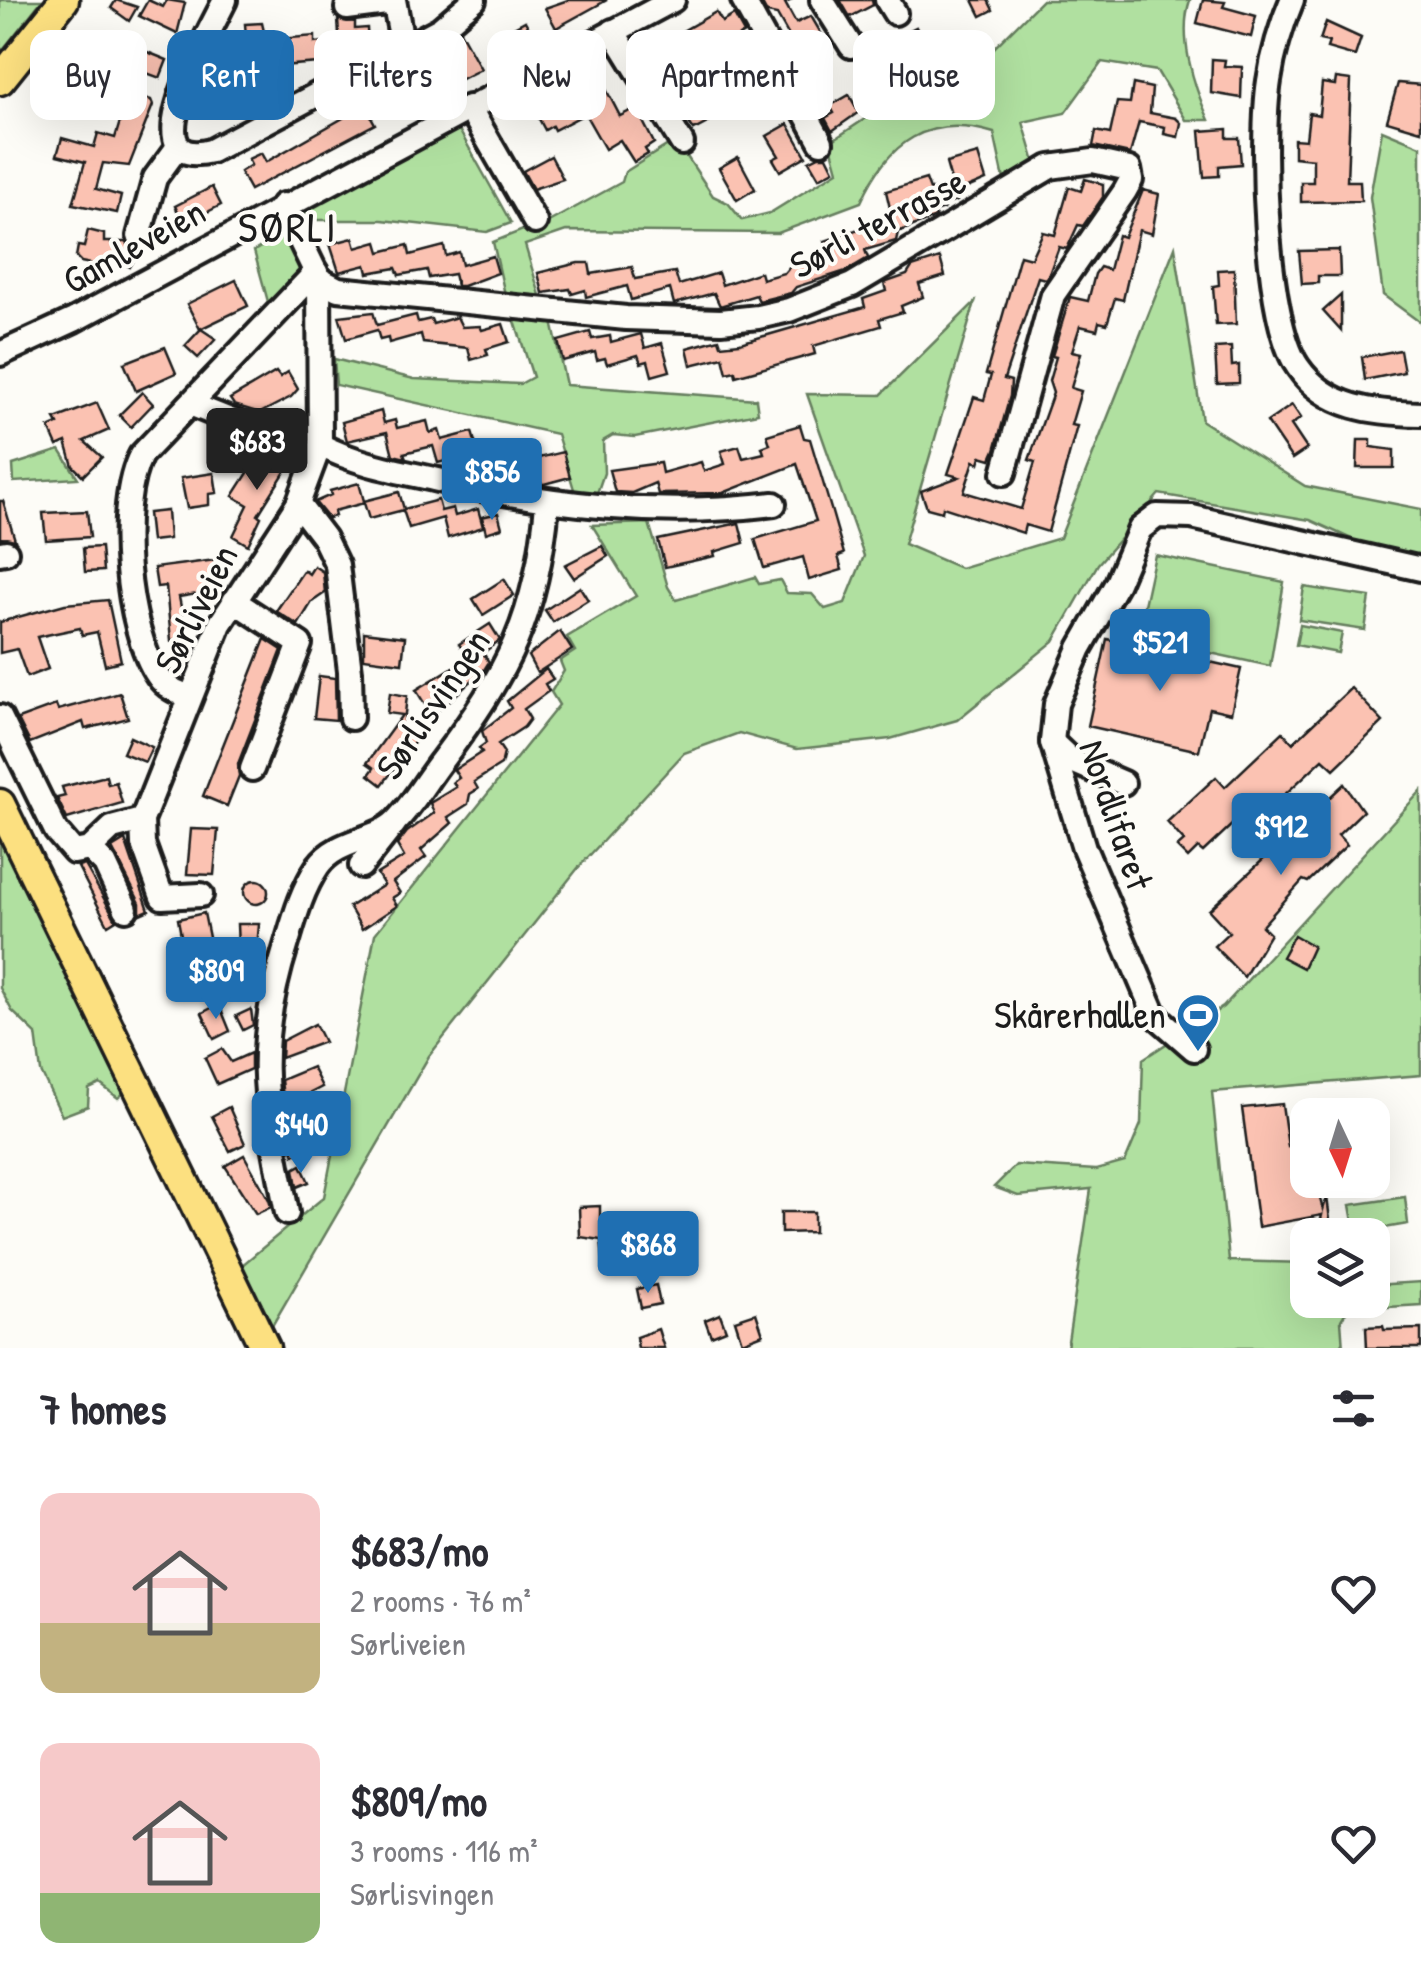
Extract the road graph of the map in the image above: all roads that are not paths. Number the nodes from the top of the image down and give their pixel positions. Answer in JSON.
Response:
{"nodes":[{"id":1,"x":64,"y":0,"type":"edge"},
{"id":2,"x":225,"y":0,"type":"edge"},
{"id":3,"x":474,"y":0,"type":"edge"},
{"id":4,"x":672,"y":0,"type":"edge"},
{"id":5,"x":742,"y":0,"type":"edge"},
{"id":6,"x":822,"y":0,"type":"edge"},
{"id":7,"x":1292,"y":0,"type":"edge"},
{"id":8,"x":394,"y":1,"type":"edge"},
{"id":9,"x":643,"y":7,"type":"edge"},
{"id":10,"x":347,"y":8,"type":"dead end"},
{"id":11,"x":400,"y":30,"type":"edge"},
{"id":12,"x":436,"y":30,"type":"edge"},
{"id":13,"x":613,"y":31,"type":"junction"},
{"id":14,"x":850,"y":46,"type":"dead end"},
{"id":15,"x":0,"y":80,"type":"edge"},
{"id":16,"x":314,"y":96,"type":"edge"},
{"id":17,"x":469,"y":107,"type":"junction"},
{"id":18,"x":821,"y":142,"type":"dead end"},
{"id":19,"x":682,"y":143,"type":"dead end"},
{"id":20,"x":177,"y":148,"type":"junction"},
{"id":21,"x":283,"y":205,"type":"junction"},
{"id":22,"x":534,"y":222,"type":"dead end"},
{"id":23,"x":139,"y":236,"type":"dead end"},
{"id":24,"x":317,"y":276,"type":"junction"},
{"id":25,"x":0,"y":354,"type":"edge"},
{"id":26,"x":190,"y":404,"type":"junction"},
{"id":27,"x":1421,"y":414,"type":"edge"},
{"id":28,"x":277,"y":431,"type":"dead end"},
{"id":29,"x":320,"y":445,"type":"junction"},
{"id":30,"x":1004,"y":473,"type":"dead end"},
{"id":31,"x":298,"y":504,"type":"junction"},
{"id":32,"x":547,"y":504,"type":"junction"},
{"id":33,"x":774,"y":504,"type":"dead end"},
{"id":34,"x":1421,"y":569,"type":"edge"},
{"id":35,"x":234,"y":601,"type":"junction"},
{"id":36,"x":190,"y":697,"type":"junction"},
{"id":37,"x":0,"y":717,"type":"edge"},
{"id":38,"x":350,"y":718,"type":"dead end"},
{"id":39,"x":1052,"y":742,"type":"junction"},
{"id":40,"x":252,"y":769,"type":"dead end"},
{"id":41,"x":1122,"y":783,"type":"dead end"},
{"id":42,"x":0,"y":804,"type":"edge"},
{"id":43,"x":142,"y":820,"type":"junction"},
{"id":44,"x":394,"y":824,"type":"junction"},
{"id":45,"x":90,"y":849,"type":"junction"},
{"id":46,"x":362,"y":866,"type":"dead end"},
{"id":47,"x":201,"y":895,"type":"dead end"},
{"id":48,"x":126,"y":910,"type":"dead end"},
{"id":49,"x":1194,"y":1049,"type":"dead end"},
{"id":50,"x":287,"y":1213,"type":"dead end"},
{"id":51,"x":265,"y":1348,"type":"edge"}],
"edges":[{"from":1,"to":15,"type":"main road"},
{"from":2,"to":20,"type":"street"},
{"from":3,"to":12,"type":"street"},
{"from":4,"to":9,"type":"street","name":"Gamleveien"},
{"from":5,"to":18,"type":"street"},
{"from":6,"to":14,"type":"street"},
{"from":7,"to":27,"type":"street"},
{"from":8,"to":10,"type":"street"},
{"from":8,"to":11,"type":"street"},
{"from":9,"to":13,"type":"street","name":"Gamleveien"},
{"from":13,"to":17,"type":"street","name":"Gamleveien"},
{"from":13,"to":19,"type":"street"},
{"from":16,"to":20,"type":"street"},
{"from":17,"to":21,"type":"street","name":"Gamleveien"},
{"from":17,"to":22,"type":"street"},
{"from":20,"to":23,"type":"street"},
{"from":21,"to":24,"type":"street","name":"Sørliveien"},
{"from":21,"to":25,"type":"street","name":"Gamleveien"},
{"from":24,"to":26,"type":"street"},
{"from":24,"to":29,"type":"street","name":"Sørliveien"},
{"from":24,"to":30,"type":"street","name":"Sørli terrasse"},
{"from":26,"to":28,"type":"street"},
{"from":26,"to":36,"type":"street"},
{"from":29,"to":31,"type":"street","name":"Sørliveien"},
{"from":29,"to":32,"type":"street"},
{"from":31,"to":35,"type":"street","name":"Sørliveien"},
{"from":31,"to":38,"type":"street"},
{"from":32,"to":33,"type":"street"},
{"from":32,"to":44,"type":"street","name":"Sørlisvingen"},
{"from":34,"to":39,"type":"street","name":"Nordlifaret"},
{"from":35,"to":36,"type":"street","name":"Sørliveien"},
{"from":35,"to":40,"type":"street"},
{"from":36,"to":43,"type":"street","name":"Sørliveien"},
{"from":37,"to":45,"type":"street"},
{"from":39,"to":41,"type":"street"},
{"from":39,"to":49,"type":"street","name":"Nordlifaret"},
{"from":42,"to":51,"type":"main road"},
{"from":43,"to":45,"type":"street"},
{"from":43,"to":47,"type":"street"},
{"from":44,"to":46,"type":"street","name":"Sørlisvingen"},
{"from":44,"to":50,"type":"street","name":"Sørlisvingen"},
{"from":45,"to":48,"type":"street"}]}
